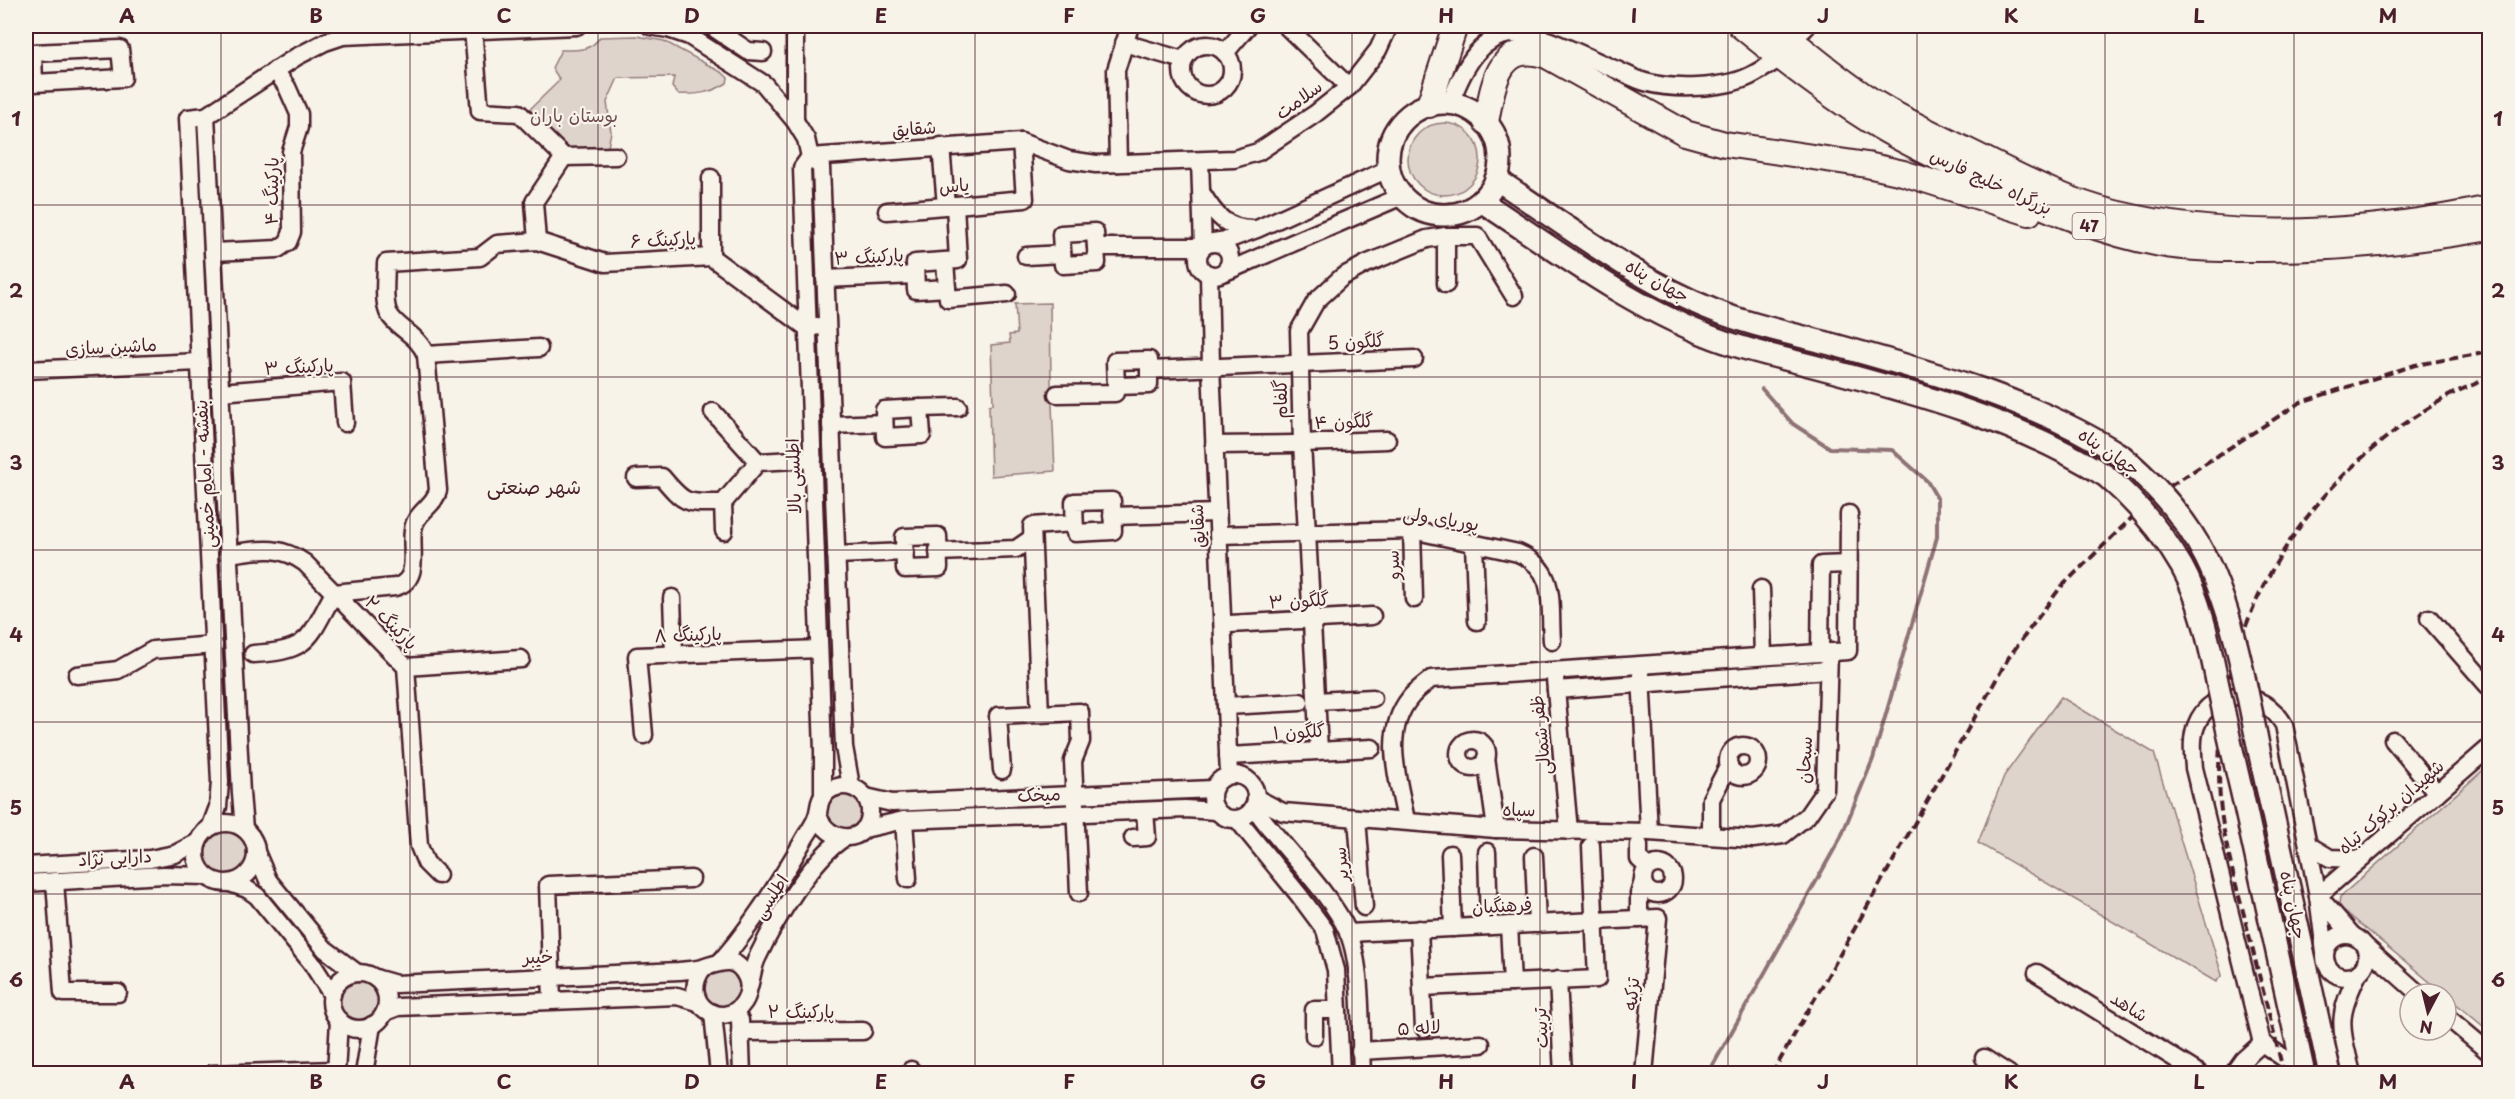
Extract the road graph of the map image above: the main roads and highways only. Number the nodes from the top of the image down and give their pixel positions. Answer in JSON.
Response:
{"nodes":[{"id":1,"x":1455,"y":26,"type":"edge"},
{"id":2,"x":1741,"y":26,"type":"edge"},
{"id":3,"x":1774,"y":26,"type":"edge"},
{"id":4,"x":1439,"y":104,"type":"junction"},
{"id":5,"x":1486,"y":122,"type":"junction"},
{"id":6,"x":1496,"y":179,"type":"junction"},
{"id":7,"x":1481,"y":201,"type":"junction"},
{"id":8,"x":2490,"y":208,"type":"edge"},
{"id":9,"x":2087,"y":225,"type":"junction"},
{"id":10,"x":2490,"y":228,"type":"edge"},
{"id":11,"x":2304,"y":1074,"type":"edge"},
{"id":12,"x":2330,"y":1074,"type":"edge"}],
"edges":[{"from":1,"to":4,"type":"highway"},
{"from":2,"to":9,"type":"highway","name":"بزرگراه خلیج فارس","number":"47"},
{"from":3,"to":8,"type":"highway","name":"بزرگراه خلیج فارس","number":"47"},
{"from":4,"to":5,"type":"main road"},
{"from":4,"to":7,"type":"main road"},
{"from":5,"to":6,"type":"main road"},
{"from":5,"to":9,"type":"highway"},
{"from":6,"to":7,"type":"main road"},
{"from":6,"to":12,"type":"main road","name":"جهان پناه","bridge":true},
{"from":7,"to":11,"type":"main road","name":"جهان پناه","bridge":true},
{"from":9,"to":10,"type":"highway","name":"بزرگراه خلیج فارس","number":"47"}]}
